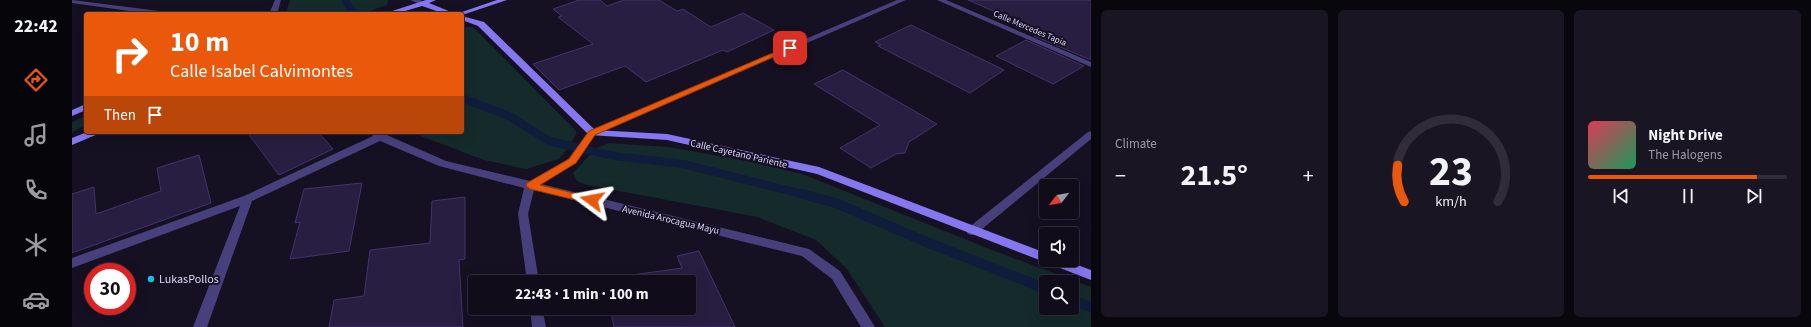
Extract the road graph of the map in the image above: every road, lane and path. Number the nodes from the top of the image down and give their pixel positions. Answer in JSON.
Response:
{"nodes":[{"id":1,"x":278,"y":0,"type":"edge"},
{"id":2,"x":413,"y":0,"type":"edge"},
{"id":3,"x":433,"y":0,"type":"edge"},
{"id":4,"x":504,"y":0,"type":"edge"},
{"id":5,"x":903,"y":0,"type":"edge"},
{"id":6,"x":940,"y":0,"type":"edge"},
{"id":7,"x":72,"y":1,"type":"edge"},
{"id":8,"x":422,"y":3,"type":"junction"},
{"id":9,"x":152,"y":12,"type":"edge"},
{"id":10,"x":274,"y":12,"type":"edge"},
{"id":11,"x":393,"y":12,"type":"edge"},
{"id":12,"x":447,"y":12,"type":"edge"},
{"id":13,"x":464,"y":12,"type":"edge"},
{"id":14,"x":464,"y":19,"type":"edge"},
{"id":15,"x":1091,"y":65,"type":"edge"},
{"id":16,"x":84,"y":109,"type":"edge"},
{"id":17,"x":72,"y":113,"type":"edge"},
{"id":18,"x":592,"y":133,"type":"junction"},
{"id":19,"x":90,"y":134,"type":"edge"},
{"id":20,"x":1091,"y":134,"type":"edge"},
{"id":21,"x":377,"y":135,"type":"edge"},
{"id":22,"x":72,"y":142,"type":"edge"},
{"id":23,"x":530,"y":186,"type":"junction"},
{"id":24,"x":248,"y":199,"type":"junction"},
{"id":25,"x":972,"y":231,"type":"junction"},
{"id":26,"x":1039,"y":255,"type":"edge"},
{"id":27,"x":72,"y":263,"type":"edge"},
{"id":28,"x":1071,"y":267,"type":"edge"},
{"id":29,"x":1091,"y":274,"type":"edge"},
{"id":30,"x":532,"y":275,"type":"edge"},
{"id":31,"x":537,"y":315,"type":"edge"},
{"id":32,"x":200,"y":327,"type":"edge"},
{"id":33,"x":539,"y":327,"type":"edge"},
{"id":34,"x":868,"y":327,"type":"edge"}],
"edges":[{"from":1,"to":10,"type":"street"},
{"from":2,"to":8,"type":"street"},
{"from":3,"to":8,"type":"street"},
{"from":4,"to":13,"type":"street"},
{"from":5,"to":18,"type":"street"},
{"from":6,"to":15,"type":"street","name":"Calle Mercedes Tapia"},
{"from":7,"to":9,"type":"street"},
{"from":8,"to":11,"type":"street"},
{"from":8,"to":12,"type":"street"},
{"from":14,"to":18,"type":"street"},
{"from":16,"to":17,"type":"street"},
{"from":18,"to":23,"type":"street"},
{"from":18,"to":25,"type":"street","name":"Calle Cayetano Pariente"},
{"from":19,"to":22,"type":"street"},
{"from":20,"to":25,"type":"street"},
{"from":21,"to":23,"type":"street","name":"Avenida Arocagua Mayu"},
{"from":21,"to":24,"type":"street"},
{"from":23,"to":30,"type":"street"},
{"from":23,"to":34,"type":"street","name":"Avenida Arocagua Mayu"},
{"from":24,"to":27,"type":"street"},
{"from":24,"to":32,"type":"street"},
{"from":25,"to":26,"type":"street","name":"Calle Cayetano Pariente"},
{"from":28,"to":29,"type":"street"},
{"from":31,"to":33,"type":"street"}]}
